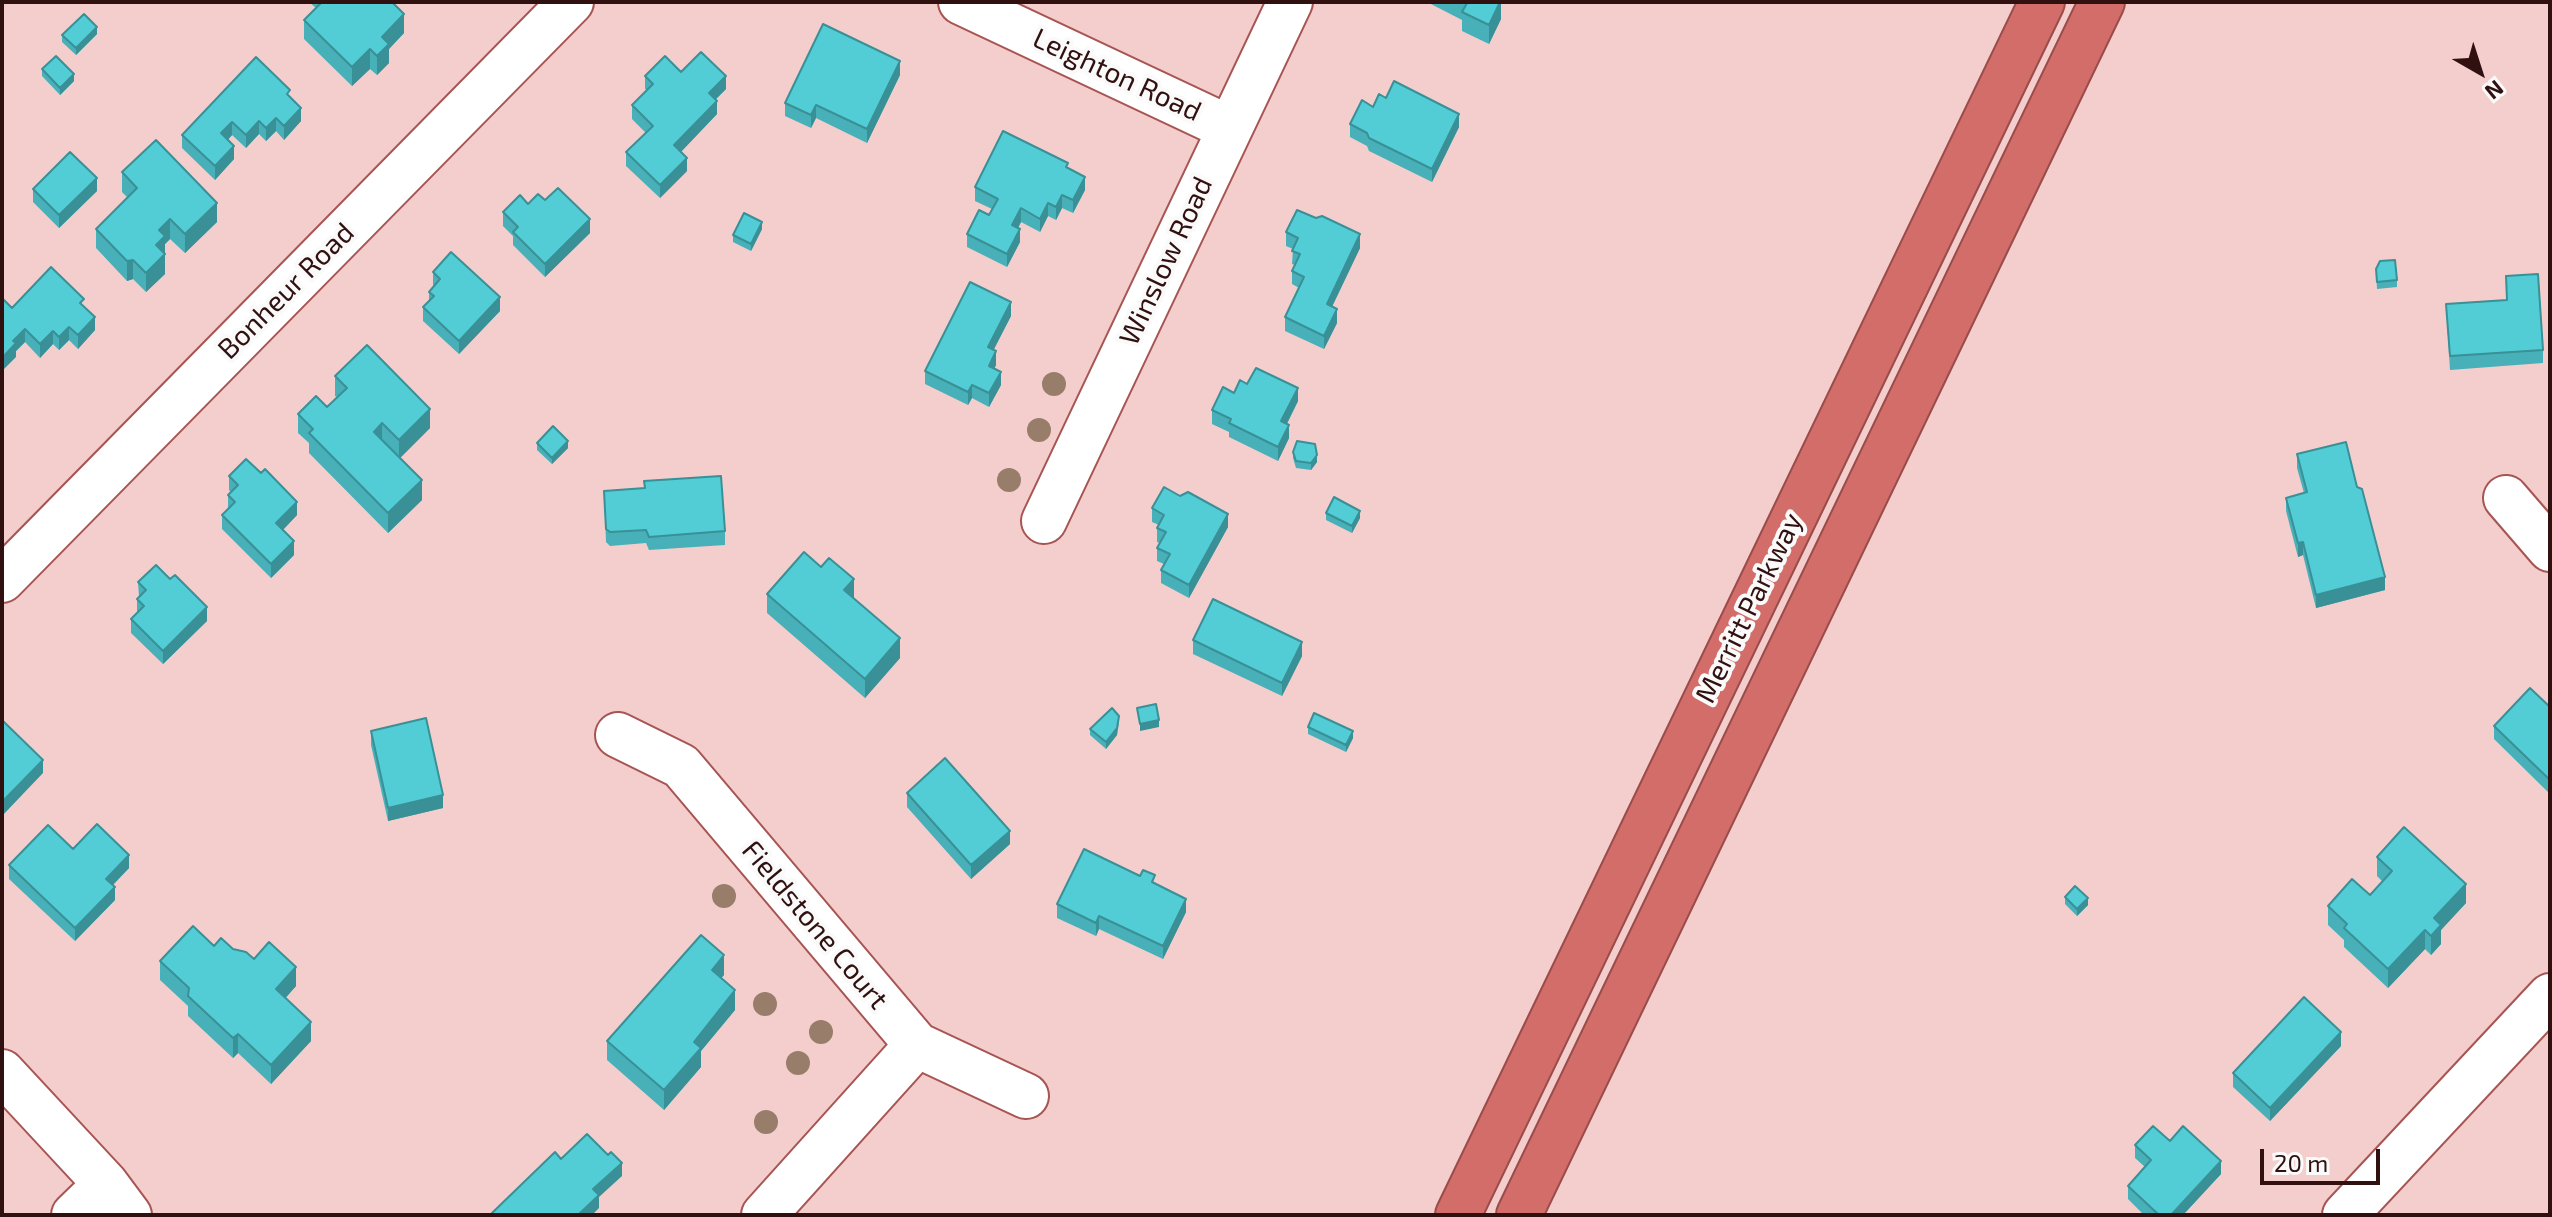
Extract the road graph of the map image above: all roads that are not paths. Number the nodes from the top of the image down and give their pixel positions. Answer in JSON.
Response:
{"nodes":[{"id":1,"x":571,"y":2,"type":"edge"},
{"id":2,"x":961,"y":2,"type":"edge"},
{"id":3,"x":1290,"y":2,"type":"edge"},
{"id":4,"x":2042,"y":2,"type":"edge"},
{"id":5,"x":2102,"y":2,"type":"edge"},
{"id":6,"x":1229,"y":128,"type":"junction"},
{"id":7,"x":2506,"y":498,"type":"dead end"},
{"id":8,"x":1044,"y":521,"type":"dead end"},
{"id":9,"x":2550,"y":549,"type":"edge"},
{"id":10,"x":2,"y":580,"type":"edge"},
{"id":11,"x":618,"y":735,"type":"dead end"},
{"id":12,"x":2550,"y":996,"type":"edge"},
{"id":13,"x":917,"y":1045,"type":"junction"},
{"id":14,"x":2,"y":1072,"type":"edge"},
{"id":15,"x":1026,"y":1096,"type":"dead end"},
{"id":16,"x":118,"y":1199,"type":"edge"},
{"id":17,"x":74,"y":1215,"type":"edge"},
{"id":18,"x":764,"y":1215,"type":"edge"},
{"id":19,"x":1458,"y":1215,"type":"edge"},
{"id":20,"x":1519,"y":1215,"type":"edge"},
{"id":21,"x":2345,"y":1215,"type":"edge"}],
"edges":[{"from":1,"to":10,"type":"street","name":"Bonheur Road"},
{"from":2,"to":6,"type":"street","name":"Leighton Road"},
{"from":3,"to":6,"type":"street","name":"Winslow Road"},
{"from":4,"to":19,"type":"highway","name":"Merritt Parkway"},
{"from":5,"to":20,"type":"highway","name":"Merritt Parkway"},
{"from":6,"to":8,"type":"street","name":"Winslow Road"},
{"from":7,"to":9,"type":"street"},
{"from":11,"to":13,"type":"street","name":"Fieldstone Court"},
{"from":12,"to":21,"type":"street"},
{"from":13,"to":15,"type":"street","name":"Fieldstone Court"},
{"from":13,"to":18,"type":"street"},
{"from":14,"to":16,"type":"street"},
{"from":16,"to":17,"type":"street"}]}
